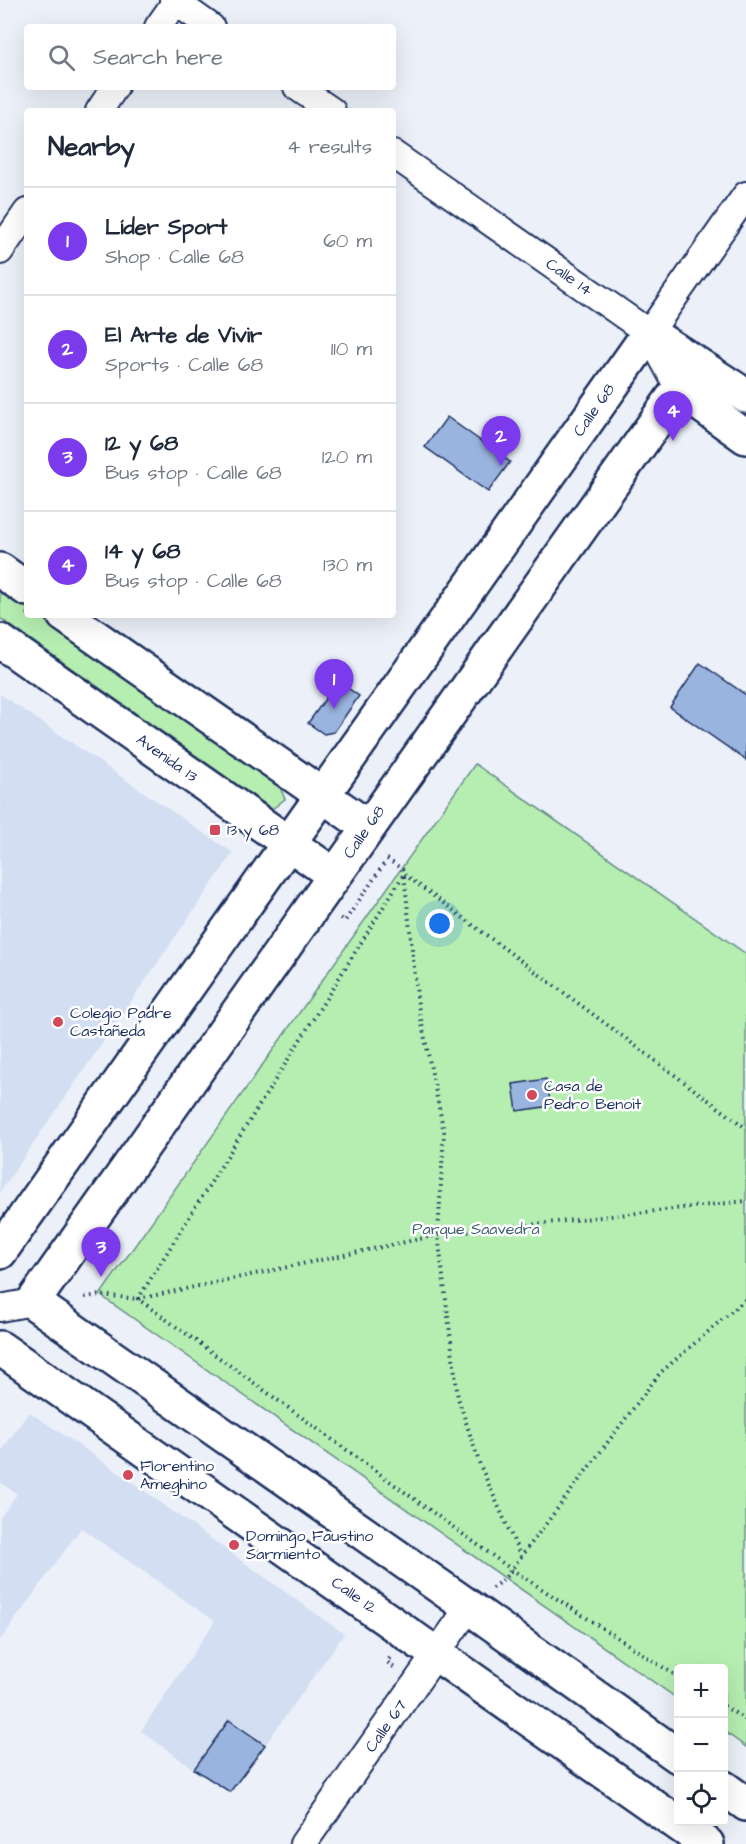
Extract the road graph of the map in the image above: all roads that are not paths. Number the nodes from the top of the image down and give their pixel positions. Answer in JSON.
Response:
{"nodes":[{"id":1,"x":175,"y":1,"type":"edge"},
{"id":2,"x":160,"y":24,"type":"edge"},
{"id":3,"x":207,"y":24,"type":"edge"},
{"id":4,"x":114,"y":90,"type":"edge"},
{"id":5,"x":301,"y":90,"type":"edge"},
{"id":6,"x":101,"y":108,"type":"edge"},
{"id":7,"x":328,"y":108,"type":"edge"},
{"id":8,"x":396,"y":156,"type":"edge"},
{"id":9,"x":746,"y":195,"type":"edge"},
{"id":10,"x":24,"y":216,"type":"edge"},
{"id":11,"x":0,"y":251,"type":"edge"},
{"id":12,"x":649,"y":333,"type":"junction"},
{"id":13,"x":679,"y":389,"type":"junction"},
{"id":14,"x":746,"y":396,"type":"edge"},
{"id":15,"x":746,"y":437,"type":"edge"},
{"id":16,"x":0,"y":570,"type":"edge"},
{"id":17,"x":24,"y":587,"type":"edge"},
{"id":18,"x":68,"y":618,"type":"edge"},
{"id":19,"x":0,"y":641,"type":"edge"},
{"id":20,"x":323,"y":795,"type":"junction"},
{"id":21,"x":368,"y":827,"type":"junction"},
{"id":22,"x":289,"y":843,"type":"junction"},
{"id":23,"x":334,"y":875,"type":"junction"},
{"id":24,"x":0,"y":1252,"type":"edge"},
{"id":25,"x":33,"y":1302,"type":"junction"},
{"id":26,"x":0,"y":1308,"type":"edge"},
{"id":27,"x":0,"y":1348,"type":"edge"},
{"id":28,"x":477,"y":1600,"type":"junction"},
{"id":29,"x":436,"y":1653,"type":"junction"},
{"id":30,"x":674,"y":1753,"type":"edge"},
{"id":31,"x":728,"y":1791,"type":"edge"},
{"id":32,"x":746,"y":1804,"type":"edge"},
{"id":33,"x":303,"y":1844,"type":"edge"},
{"id":34,"x":707,"y":1844,"type":"edge"}],
"edges":[{"from":1,"to":2,"type":"street"},
{"from":1,"to":3,"type":"street"},
{"from":4,"to":6,"type":"street"},
{"from":5,"to":7,"type":"street"},
{"from":8,"to":12,"type":"street","name":"Calle 14"},
{"from":9,"to":12,"type":"street","name":"Calle 68"},
{"from":10,"to":11,"type":"street"},
{"from":12,"to":13,"type":"street"},
{"from":12,"to":14,"type":"main road","name":"Calle 14"},
{"from":12,"to":20,"type":"main road","name":"Calle 68"},
{"from":13,"to":15,"type":"main road"},
{"from":13,"to":21,"type":"main road","name":"Calle 68"},
{"from":16,"to":17,"type":"main road"},
{"from":18,"to":20,"type":"main road"},
{"from":19,"to":22,"type":"main road","name":"Avenida 13"},
{"from":20,"to":21,"type":"main road"},
{"from":20,"to":22,"type":"main road","name":"Calle 68"},
{"from":21,"to":23,"type":"main road","name":"Calle 68"},
{"from":22,"to":23,"type":"main road","name":"Avenida 13"},
{"from":22,"to":24,"type":"main road","name":"Calle 68"},
{"from":23,"to":25,"type":"main road","name":"Calle 68"},
{"from":25,"to":26,"type":"street"},
{"from":25,"to":28,"type":"main road"},
{"from":27,"to":29,"type":"main road","name":"Calle 12"},
{"from":28,"to":29,"type":"street","name":"Calle 67"},
{"from":28,"to":30,"type":"main road"},
{"from":29,"to":33,"type":"street","name":"Calle 67"},
{"from":29,"to":34,"type":"main road","name":"Calle 12"},
{"from":31,"to":32,"type":"main road"}]}
